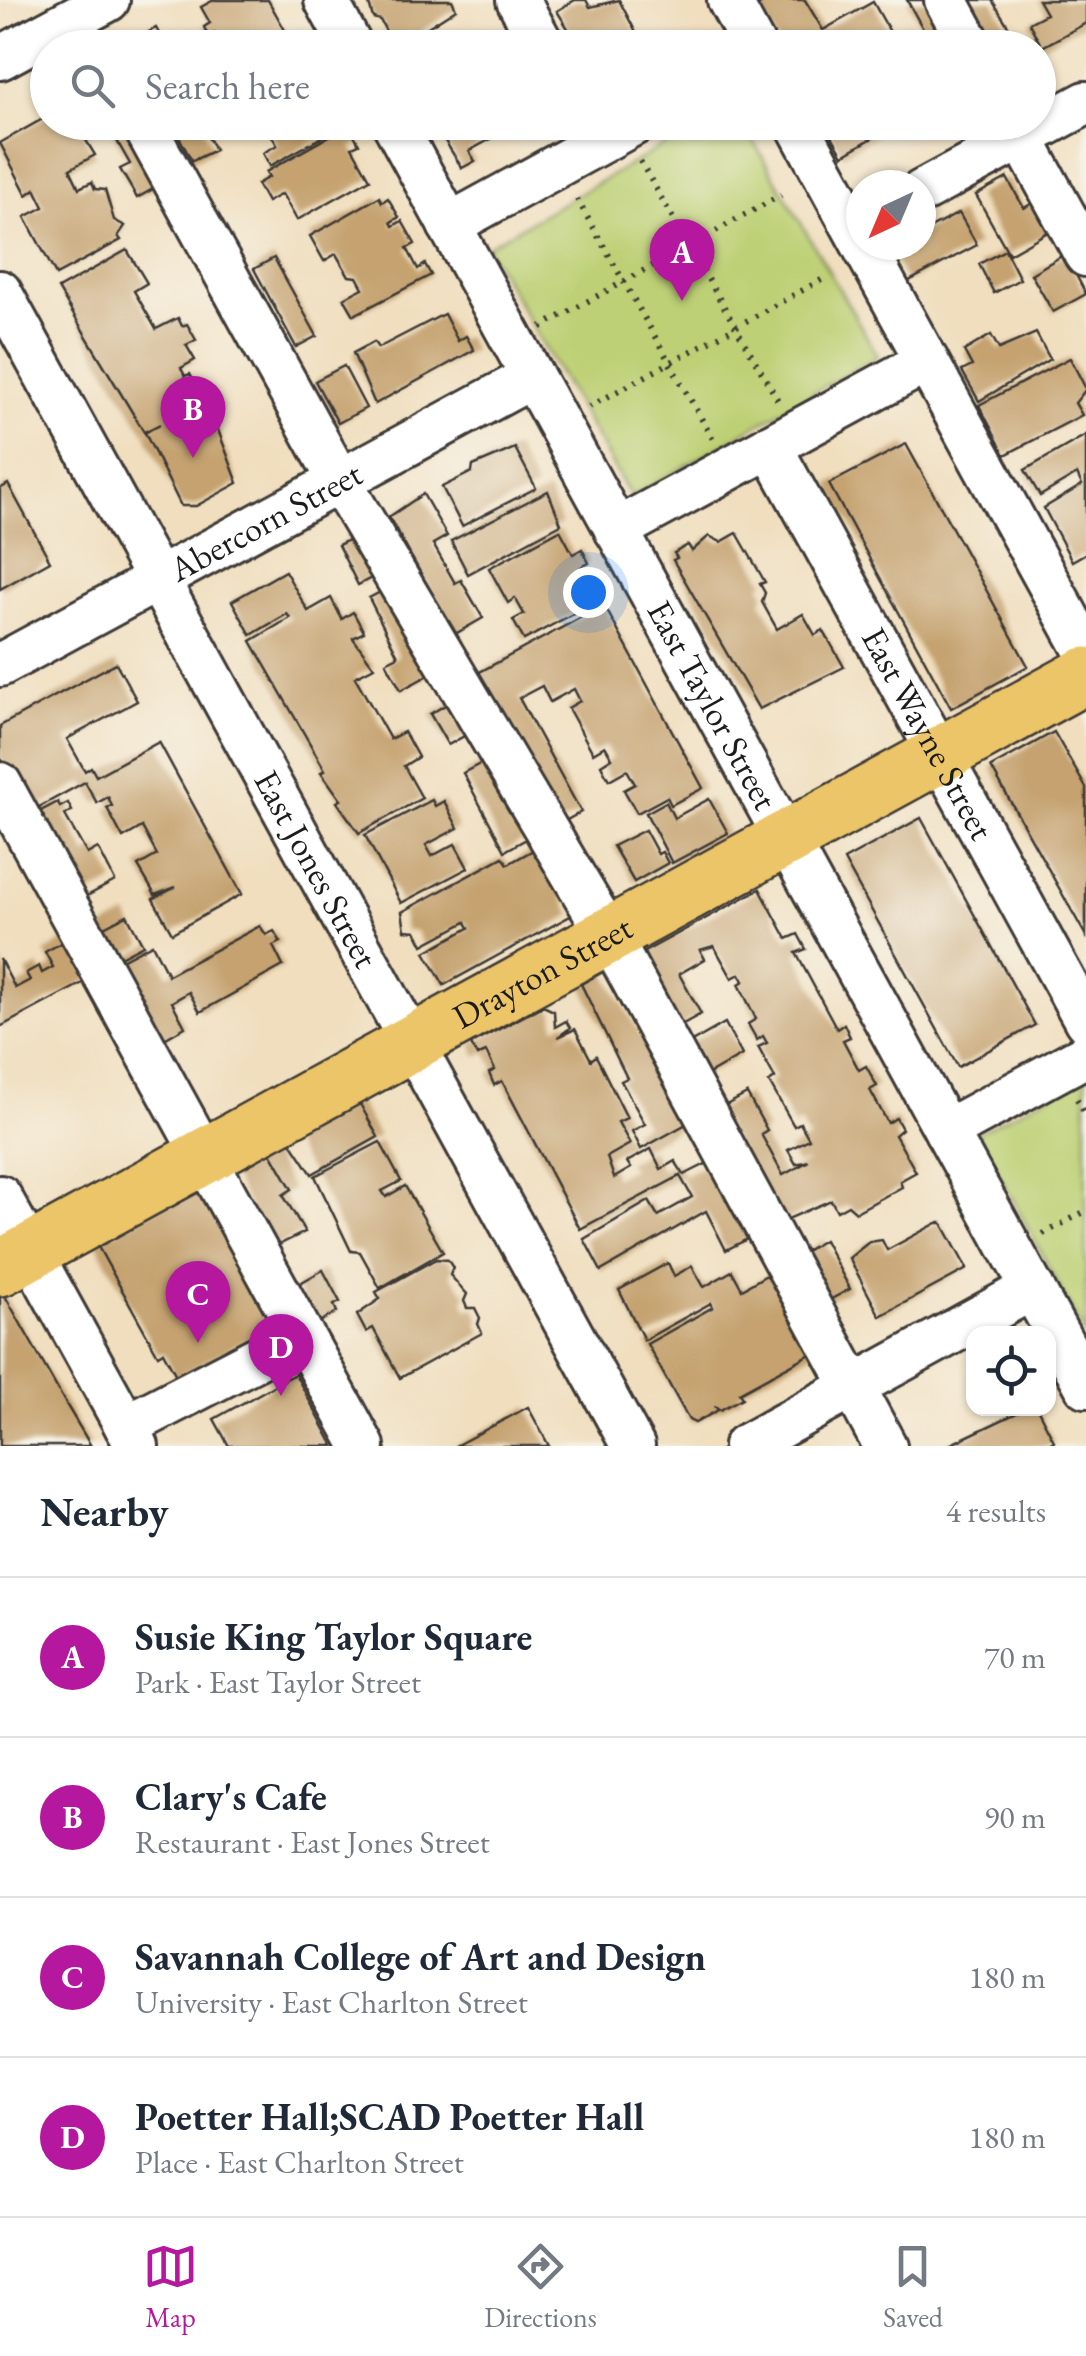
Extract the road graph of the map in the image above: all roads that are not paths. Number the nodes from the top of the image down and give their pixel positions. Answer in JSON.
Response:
{"nodes":[{"id":1,"x":326,"y":0,"type":"edge"},
{"id":2,"x":518,"y":0,"type":"edge"},
{"id":3,"x":729,"y":0,"type":"edge"},
{"id":4,"x":946,"y":0,"type":"edge"},
{"id":5,"x":91,"y":15,"type":"edge"},
{"id":6,"x":59,"y":30,"type":"edge"},
{"id":7,"x":342,"y":30,"type":"edge"},
{"id":8,"x":534,"y":30,"type":"edge"},
{"id":9,"x":745,"y":30,"type":"edge"},
{"id":10,"x":962,"y":30,"type":"edge"},
{"id":11,"x":30,"y":44,"type":"edge"},
{"id":12,"x":0,"y":58,"type":"edge"},
{"id":13,"x":1086,"y":103,"type":"edge"},
{"id":14,"x":1056,"y":115,"type":"edge"},
{"id":15,"x":152,"y":140,"type":"edge"},
{"id":16,"x":403,"y":140,"type":"edge"},
{"id":17,"x":580,"y":140,"type":"edge"},
{"id":18,"x":806,"y":140,"type":"edge"},
{"id":19,"x":1002,"y":140,"type":"edge"},
{"id":20,"x":1023,"y":140,"type":"edge"},
{"id":21,"x":936,"y":182,"type":"edge"},
{"id":22,"x":846,"y":210,"type":"edge"},
{"id":23,"x":449,"y":225,"type":"junction"},
{"id":24,"x":1086,"y":255,"type":"edge"},
{"id":25,"x":873,"y":260,"type":"edge"},
{"id":26,"x":0,"y":292,"type":"edge"},
{"id":27,"x":927,"y":361,"type":"junction"},
{"id":28,"x":532,"y":377,"type":"junction"},
{"id":29,"x":776,"y":426,"type":"junction"},
{"id":30,"x":340,"y":482,"type":"junction"},
{"id":31,"x":616,"y":530,"type":"junction"},
{"id":32,"x":158,"y":580,"type":"junction"},
{"id":33,"x":1086,"y":651,"type":"edge"},
{"id":34,"x":0,"y":665,"type":"edge"},
{"id":35,"x":1086,"y":675,"type":"edge"},
{"id":36,"x":940,"y":755,"type":"junction"},
{"id":37,"x":0,"y":784,"type":"edge"},
{"id":38,"x":786,"y":839,"type":"junction"},
{"id":39,"x":608,"y":934,"type":"junction"},
{"id":40,"x":1086,"y":1022,"type":"edge"},
{"id":41,"x":412,"y":1043,"type":"junction"},
{"id":42,"x":1086,"y":1055,"type":"edge"},
{"id":43,"x":946,"y":1131,"type":"junction"},
{"id":44,"x":203,"y":1154,"type":"junction"},
{"id":45,"x":0,"y":1197,"type":"edge"},
{"id":46,"x":15,"y":1259,"type":"edge"},
{"id":47,"x":1032,"y":1288,"type":"junction"},
{"id":48,"x":302,"y":1335,"type":"junction"},
{"id":49,"x":1086,"y":1386,"type":"edge"},
{"id":50,"x":852,"y":1388,"type":"junction"},
{"id":51,"x":131,"y":1436,"type":"edge"},
{"id":52,"x":363,"y":1446,"type":"edge"},
{"id":53,"x":633,"y":1446,"type":"edge"},
{"id":54,"x":745,"y":1446,"type":"edge"},
{"id":55,"x":885,"y":1446,"type":"edge"}],
"edges":[{"from":1,"to":7,"type":"street"},
{"from":2,"to":8,"type":"street"},
{"from":3,"to":9,"type":"street"},
{"from":4,"to":10,"type":"street"},
{"from":5,"to":6,"type":"street"},
{"from":11,"to":12,"type":"street"},
{"from":13,"to":14,"type":"street"},
{"from":15,"to":30,"type":"street"},
{"from":16,"to":23,"type":"street","name":"East Taylor Street"},
{"from":17,"to":23,"type":"street"},
{"from":18,"to":22,"type":"street"},
{"from":19,"to":21,"type":"street"},
{"from":20,"to":24,"type":"street"},
{"from":23,"to":28,"type":"street","name":"East Taylor Street"},
{"from":25,"to":27,"type":"street"},
{"from":26,"to":32,"type":"street","name":"East Jones Street"},
{"from":27,"to":29,"type":"street"},
{"from":27,"to":33,"type":"street"},
{"from":28,"to":30,"type":"street","name":"Abercorn Street"},
{"from":28,"to":31,"type":"street","name":"East Taylor Street"},
{"from":29,"to":31,"type":"street"},
{"from":29,"to":36,"type":"street","name":"East Wayne Street"},
{"from":30,"to":32,"type":"street","name":"Abercorn Street"},
{"from":30,"to":39,"type":"street"},
{"from":31,"to":38,"type":"street","name":"East Taylor Street"},
{"from":32,"to":34,"type":"street","name":"Abercorn Street"},
{"from":32,"to":41,"type":"street","name":"East Jones Street"},
{"from":35,"to":36,"type":"main road","name":"Drayton Street"},
{"from":36,"to":38,"type":"main road","name":"Drayton Street"},
{"from":36,"to":40,"type":"street","name":"East Wayne Street"},
{"from":37,"to":44,"type":"street"},
{"from":38,"to":39,"type":"main road","name":"Drayton Street"},
{"from":38,"to":43,"type":"street","name":"East Taylor Street"},
{"from":39,"to":41,"type":"main road","name":"Drayton Street"},
{"from":39,"to":50,"type":"street"},
{"from":41,"to":44,"type":"main road","name":"Drayton Street"},
{"from":41,"to":53,"type":"street","name":"East Jones Street"},
{"from":42,"to":43,"type":"street"},
{"from":43,"to":47,"type":"street","name":"East Taylor Street"},
{"from":44,"to":46,"type":"main road","name":"Drayton Street"},
{"from":44,"to":48,"type":"street"},
{"from":45,"to":46,"type":"street"},
{"from":46,"to":51,"type":"street"},
{"from":47,"to":49,"type":"street","name":"East Taylor Street"},
{"from":47,"to":50,"type":"street"},
{"from":48,"to":51,"type":"street"},
{"from":48,"to":52,"type":"street"},
{"from":50,"to":54,"type":"street"},
{"from":50,"to":55,"type":"street"}]}
